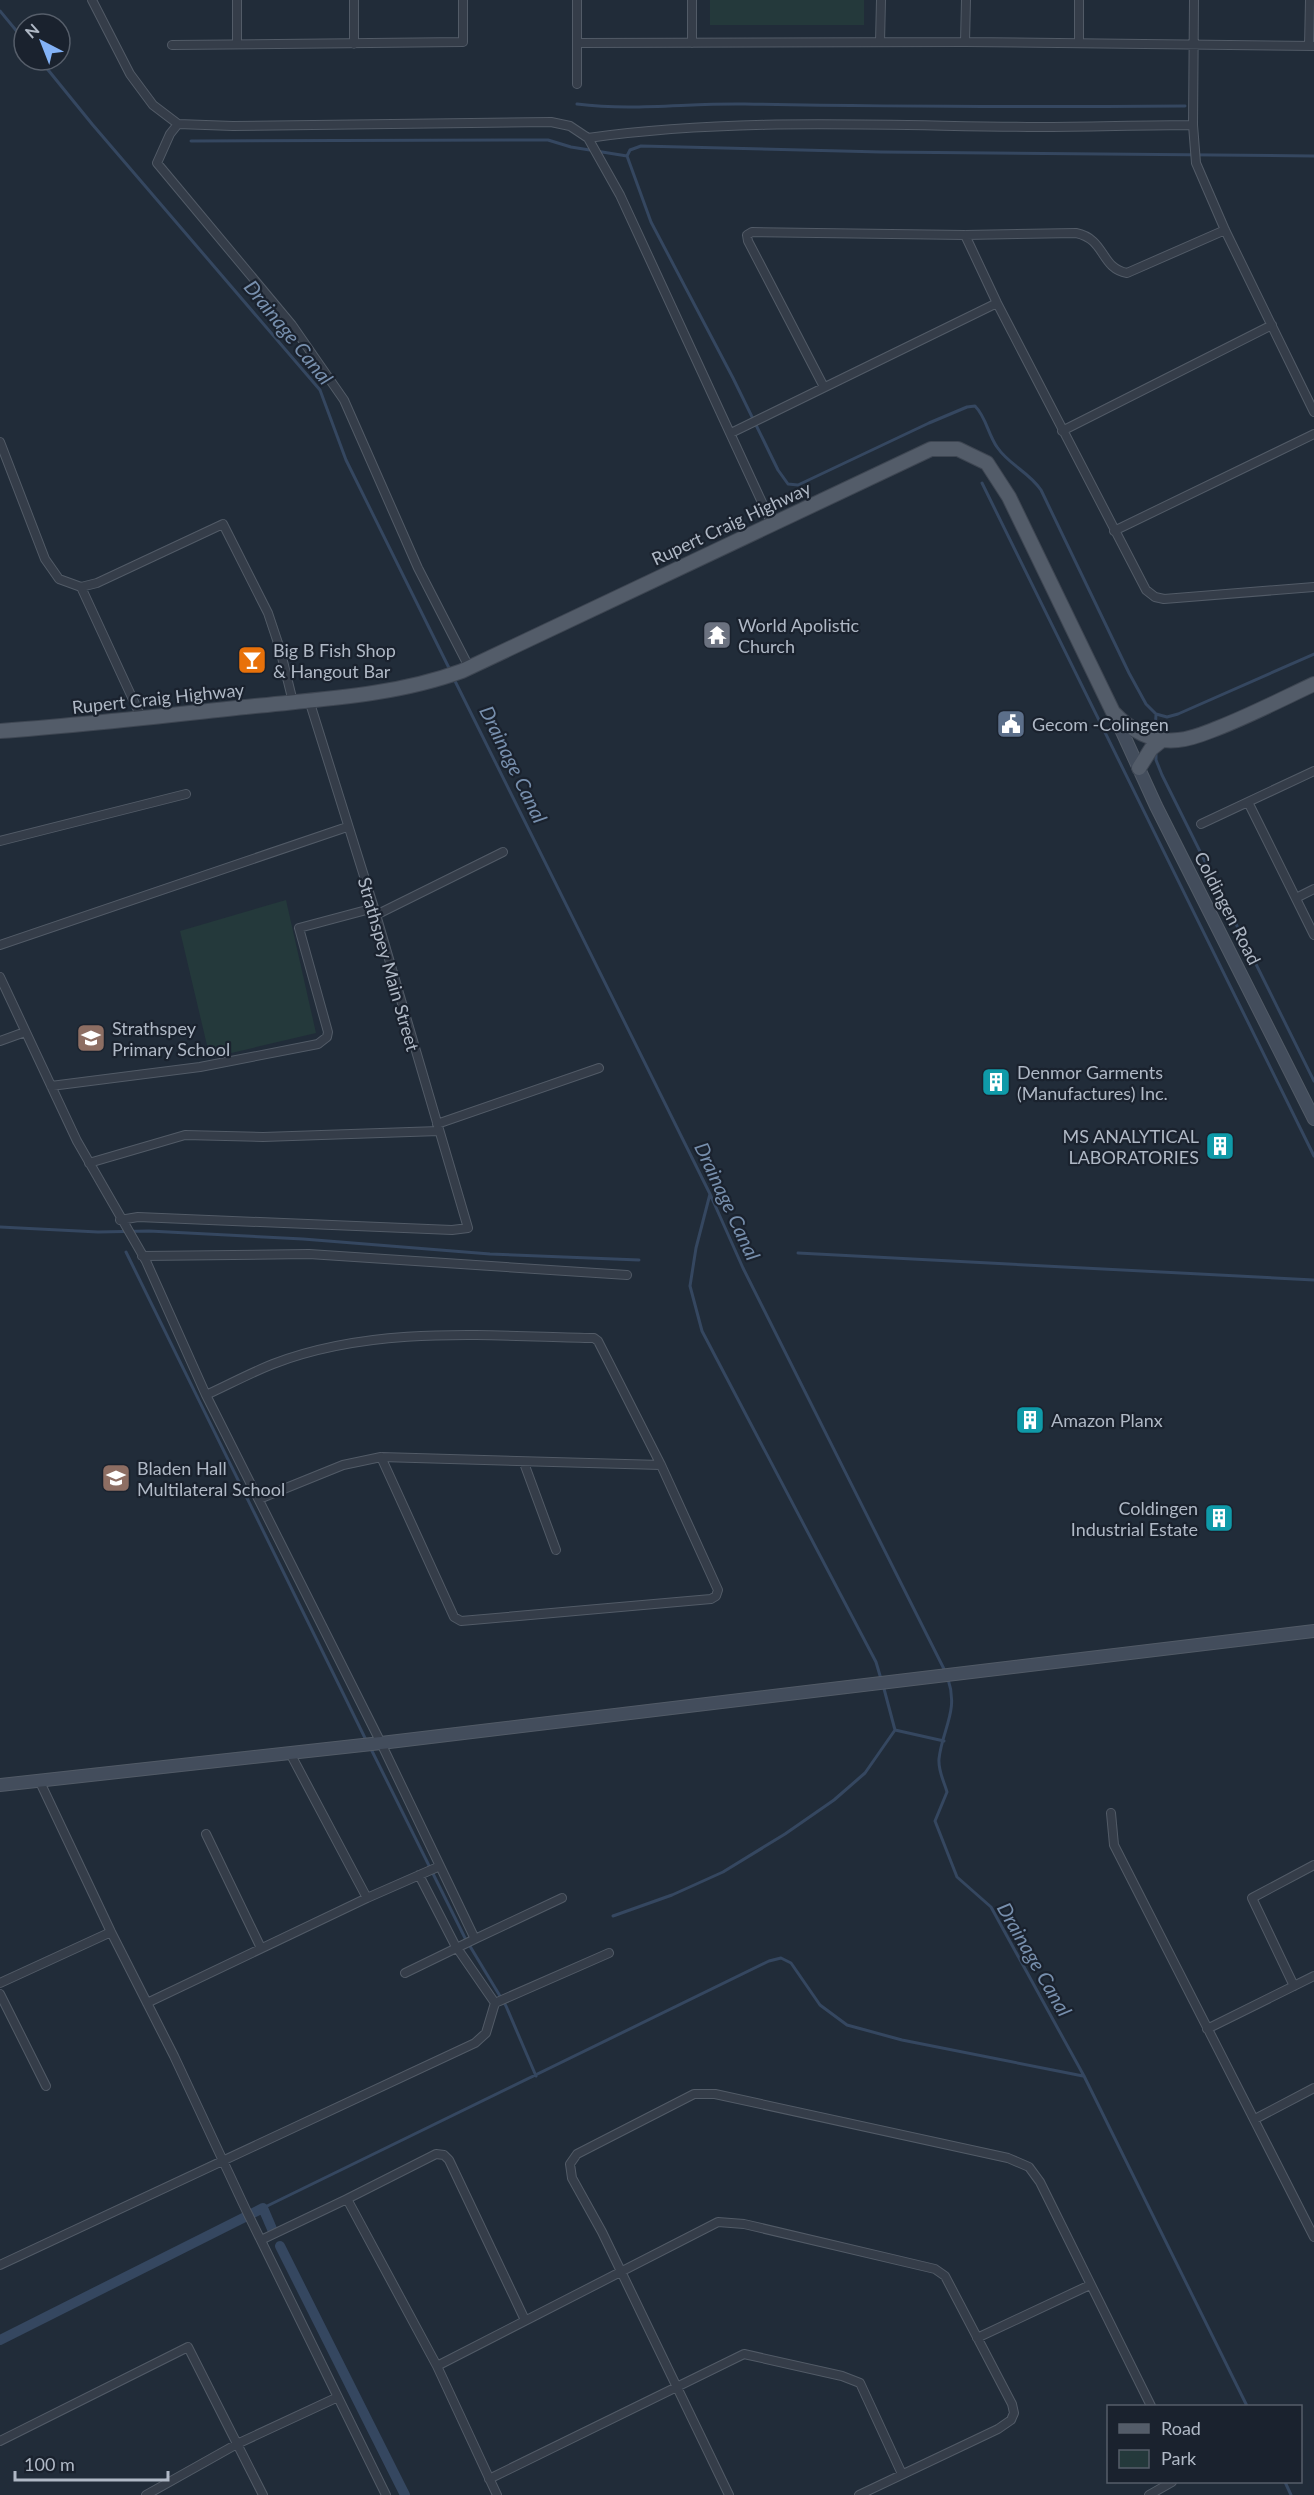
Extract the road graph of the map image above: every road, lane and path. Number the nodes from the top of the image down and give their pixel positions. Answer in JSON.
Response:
{"nodes":[{"id":1,"x":92,"y":0,"type":"edge"},
{"id":2,"x":237,"y":0,"type":"edge"},
{"id":3,"x":354,"y":0,"type":"edge"},
{"id":4,"x":463,"y":0,"type":"edge"},
{"id":5,"x":578,"y":0,"type":"edge"},
{"id":6,"x":692,"y":0,"type":"edge"},
{"id":7,"x":881,"y":0,"type":"edge"},
{"id":8,"x":966,"y":0,"type":"edge"},
{"id":9,"x":1079,"y":0,"type":"edge"},
{"id":10,"x":1194,"y":0,"type":"edge"},
{"id":11,"x":1310,"y":0,"type":"edge"},
{"id":12,"x":880,"y":42,"type":"junction"},
{"id":13,"x":965,"y":42,"type":"junction"},
{"id":14,"x":1079,"y":42,"type":"junction"},
{"id":15,"x":577,"y":43,"type":"junction"},
{"id":16,"x":692,"y":43,"type":"junction"},
{"id":17,"x":237,"y":44,"type":"junction"},
{"id":18,"x":354,"y":44,"type":"junction"},
{"id":19,"x":172,"y":45,"type":"dead end"},
{"id":20,"x":1194,"y":45,"type":"junction"},
{"id":21,"x":1312,"y":46,"type":"edge"},
{"id":22,"x":578,"y":84,"type":"dead end"},
{"id":23,"x":178,"y":124,"type":"junction"},
{"id":24,"x":1193,"y":125,"type":"junction"},
{"id":25,"x":588,"y":138,"type":"junction"},
{"id":26,"x":1225,"y":230,"type":"junction"},
{"id":27,"x":965,"y":235,"type":"junction"},
{"id":28,"x":997,"y":303,"type":"junction"},
{"id":29,"x":1272,"y":325,"type":"junction"},
{"id":30,"x":824,"y":387,"type":"junction"},
{"id":31,"x":1314,"y":412,"type":"edge"},
{"id":32,"x":1062,"y":431,"type":"junction"},
{"id":33,"x":730,"y":433,"type":"junction"},
{"id":34,"x":1314,"y":434,"type":"edge"},
{"id":35,"x":0,"y":442,"type":"edge"},
{"id":36,"x":771,"y":524,"type":"junction"},
{"id":37,"x":1114,"y":531,"type":"junction"},
{"id":38,"x":81,"y":587,"type":"junction"},
{"id":39,"x":1314,"y":587,"type":"edge"},
{"id":40,"x":466,"y":669,"type":"junction"},
{"id":41,"x":1314,"y":684,"type":"edge"},
{"id":42,"x":309,"y":700,"type":"junction"},
{"id":43,"x":293,"y":702,"type":"junction"},
{"id":44,"x":1113,"y":712,"type":"junction"},
{"id":45,"x":142,"y":718,"type":"junction"},
{"id":46,"x":0,"y":731,"type":"edge"},
{"id":47,"x":1162,"y":740,"type":"junction"},
{"id":48,"x":1138,"y":768,"type":"junction"},
{"id":49,"x":1314,"y":771,"type":"edge"},
{"id":50,"x":186,"y":794,"type":"dead end"},
{"id":51,"x":1248,"y":802,"type":"junction"},
{"id":52,"x":1201,"y":824,"type":"dead end"},
{"id":53,"x":347,"y":827,"type":"junction"},
{"id":54,"x":0,"y":841,"type":"edge"},
{"id":55,"x":503,"y":852,"type":"dead end"},
{"id":56,"x":1314,"y":890,"type":"edge"},
{"id":57,"x":1296,"y":898,"type":"junction"},
{"id":58,"x":375,"y":912,"type":"junction"},
{"id":59,"x":1314,"y":934,"type":"edge"},
{"id":60,"x":0,"y":945,"type":"edge"},
{"id":61,"x":0,"y":977,"type":"edge"},
{"id":62,"x":25,"y":1032,"type":"junction"},
{"id":63,"x":0,"y":1041,"type":"edge"},
{"id":64,"x":599,"y":1068,"type":"dead end"},
{"id":65,"x":51,"y":1086,"type":"junction"},
{"id":66,"x":1314,"y":1119,"type":"edge"},
{"id":67,"x":438,"y":1127,"type":"junction"},
{"id":68,"x":89,"y":1163,"type":"junction"},
{"id":69,"x":120,"y":1220,"type":"junction"},
{"id":70,"x":142,"y":1256,"type":"junction"},
{"id":71,"x":627,"y":1275,"type":"dead end"},
{"id":72,"x":206,"y":1395,"type":"junction"},
{"id":73,"x":381,"y":1457,"type":"junction"},
{"id":74,"x":524,"y":1462,"type":"junction"},
{"id":75,"x":661,"y":1466,"type":"junction"},
{"id":76,"x":259,"y":1499,"type":"junction"},
{"id":77,"x":556,"y":1550,"type":"dead end"},
{"id":78,"x":1314,"y":1631,"type":"edge"},
{"id":79,"x":381,"y":1743,"type":"junction"},
{"id":80,"x":290,"y":1753,"type":"junction"},
{"id":81,"x":40,"y":1782,"type":"junction"},
{"id":82,"x":0,"y":1785,"type":"edge"},
{"id":83,"x":1111,"y":1813,"type":"dead end"},
{"id":84,"x":206,"y":1834,"type":"dead end"},
{"id":85,"x":1314,"y":1865,"type":"edge"},
{"id":86,"x":440,"y":1866,"type":"junction"},
{"id":87,"x":419,"y":1875,"type":"junction"},
{"id":88,"x":367,"y":1898,"type":"junction"},
{"id":89,"x":562,"y":1898,"type":"dead end"},
{"id":90,"x":111,"y":1932,"type":"junction"},
{"id":91,"x":475,"y":1938,"type":"junction"},
{"id":92,"x":261,"y":1948,"type":"junction"},
{"id":93,"x":456,"y":1948,"type":"junction"},
{"id":94,"x":609,"y":1953,"type":"dead end"},
{"id":95,"x":405,"y":1973,"type":"dead end"},
{"id":96,"x":1314,"y":1976,"type":"edge"},
{"id":97,"x":0,"y":1983,"type":"edge"},
{"id":98,"x":1294,"y":1986,"type":"junction"},
{"id":99,"x":0,"y":1994,"type":"edge"},
{"id":100,"x":147,"y":2003,"type":"junction"},
{"id":101,"x":495,"y":2003,"type":"junction"},
{"id":102,"x":1207,"y":2029,"type":"junction"},
{"id":103,"x":46,"y":2086,"type":"dead end"},
{"id":104,"x":1314,"y":2088,"type":"edge"},
{"id":105,"x":1255,"y":2119,"type":"junction"},
{"id":106,"x":223,"y":2160,"type":"junction"},
{"id":107,"x":347,"y":2199,"type":"junction"},
{"id":108,"x":1314,"y":2237,"type":"edge"},
{"id":109,"x":261,"y":2240,"type":"junction"},
{"id":110,"x":0,"y":2265,"type":"edge"},
{"id":111,"x":621,"y":2272,"type":"junction"},
{"id":112,"x":1090,"y":2285,"type":"junction"},
{"id":113,"x":525,"y":2320,"type":"junction"},
{"id":114,"x":977,"y":2338,"type":"junction"},
{"id":115,"x":437,"y":2367,"type":"junction"},
{"id":116,"x":674,"y":2386,"type":"junction"},
{"id":117,"x":338,"y":2397,"type":"junction"},
{"id":118,"x":1150,"y":2405,"type":"edge"},
{"id":119,"x":0,"y":2441,"type":"edge"},
{"id":120,"x":237,"y":2444,"type":"junction"},
{"id":121,"x":902,"y":2474,"type":"junction"},
{"id":122,"x":489,"y":2479,"type":"junction"},
{"id":123,"x":1170,"y":2483,"type":"edge"},
{"id":124,"x":146,"y":2495,"type":"edge"},
{"id":125,"x":263,"y":2495,"type":"edge"},
{"id":126,"x":386,"y":2495,"type":"edge"},
{"id":127,"x":497,"y":2495,"type":"edge"},
{"id":128,"x":729,"y":2495,"type":"edge"},
{"id":129,"x":858,"y":2495,"type":"edge"},
{"id":130,"x":1149,"y":2495,"type":"edge"}],
"edges":[{"from":1,"to":23,"type":"street"},
{"from":2,"to":17,"type":"street"},
{"from":3,"to":18,"type":"street"},
{"from":4,"to":18,"type":"street"},
{"from":5,"to":15,"type":"street"},
{"from":6,"to":16,"type":"street"},
{"from":7,"to":12,"type":"street"},
{"from":8,"to":13,"type":"street"},
{"from":9,"to":14,"type":"street"},
{"from":10,"to":20,"type":"street"},
{"from":11,"to":21,"type":"street"},
{"from":12,"to":13,"type":"street"},
{"from":12,"to":16,"type":"street"},
{"from":13,"to":14,"type":"street"},
{"from":14,"to":20,"type":"street"},
{"from":15,"to":16,"type":"street"},
{"from":15,"to":22,"type":"street"},
{"from":17,"to":18,"type":"street"},
{"from":17,"to":19,"type":"street"},
{"from":20,"to":21,"type":"street"},
{"from":20,"to":24,"type":"street"},
{"from":23,"to":25,"type":"street"},
{"from":23,"to":40,"type":"street"},
{"from":24,"to":25,"type":"street"},
{"from":24,"to":26,"type":"street"},
{"from":25,"to":33,"type":"street"},
{"from":26,"to":27,"type":"street"},
{"from":26,"to":29,"type":"street"},
{"from":27,"to":28,"type":"street"},
{"from":27,"to":30,"type":"street"},
{"from":28,"to":30,"type":"street"},
{"from":28,"to":32,"type":"street"},
{"from":29,"to":31,"type":"street"},
{"from":29,"to":32,"type":"street"},
{"from":30,"to":33,"type":"street"},
{"from":32,"to":37,"type":"street"},
{"from":33,"to":36,"type":"street"},
{"from":34,"to":37,"type":"street"},
{"from":35,"to":38,"type":"street"},
{"from":36,"to":40,"type":"main road","name":"Rupert Craig Highway"},
{"from":36,"to":44,"type":"main road","name":"Rupert Craig Highway"},
{"from":37,"to":39,"type":"street"},
{"from":38,"to":43,"type":"street"},
{"from":38,"to":45,"type":"street"},
{"from":40,"to":42,"type":"main road","name":"Rupert Craig Highway"},
{"from":41,"to":47,"type":"main road","name":"Rupert Craig Highway"},
{"from":42,"to":43,"type":"main road","name":"Rupert Craig Highway"},
{"from":42,"to":53,"type":"street","name":"Strathspey Main Street"},
{"from":43,"to":45,"type":"main road","name":"Rupert Craig Highway"},
{"from":44,"to":47,"type":"main road","name":"Rupert Craig Highway"},
{"from":44,"to":48,"type":"main road","name":"Coldingen Road"},
{"from":45,"to":46,"type":"main road","name":"Rupert Craig Highway"},
{"from":47,"to":48,"type":"main road"},
{"from":48,"to":66,"type":"main road","name":"Coldingen Road"},
{"from":49,"to":51,"type":"street"},
{"from":50,"to":54,"type":"street"},
{"from":51,"to":52,"type":"street"},
{"from":51,"to":57,"type":"street"},
{"from":53,"to":58,"type":"street","name":"Strathspey Main Street"},
{"from":53,"to":60,"type":"street"},
{"from":55,"to":58,"type":"street"},
{"from":56,"to":57,"type":"street"},
{"from":57,"to":59,"type":"street"},
{"from":58,"to":65,"type":"street"},
{"from":58,"to":67,"type":"street","name":"Strathspey Main Street"},
{"from":61,"to":62,"type":"street"},
{"from":62,"to":63,"type":"street"},
{"from":62,"to":65,"type":"street"},
{"from":64,"to":67,"type":"street"},
{"from":65,"to":68,"type":"street"},
{"from":67,"to":68,"type":"street"},
{"from":67,"to":69,"type":"street","name":"Strathspey Main Street"},
{"from":68,"to":69,"type":"street"},
{"from":69,"to":70,"type":"street"},
{"from":70,"to":71,"type":"street"},
{"from":70,"to":72,"type":"street"},
{"from":72,"to":75,"type":"street"},
{"from":72,"to":76,"type":"street"},
{"from":73,"to":74,"type":"street"},
{"from":73,"to":75,"type":"street"},
{"from":73,"to":76,"type":"street"},
{"from":74,"to":75,"type":"street"},
{"from":74,"to":77,"type":"street"},
{"from":76,"to":79,"type":"street"},
{"from":78,"to":79,"type":"main road"},
{"from":79,"to":80,"type":"main road"},
{"from":79,"to":86,"type":"street"},
{"from":80,"to":81,"type":"main road"},
{"from":80,"to":88,"type":"street"},
{"from":81,"to":82,"type":"main road"},
{"from":81,"to":90,"type":"street"},
{"from":83,"to":102,"type":"street"},
{"from":84,"to":92,"type":"street"},
{"from":85,"to":98,"type":"street"},
{"from":86,"to":87,"type":"street"},
{"from":86,"to":91,"type":"street"},
{"from":87,"to":88,"type":"street"},
{"from":87,"to":93,"type":"street"},
{"from":88,"to":92,"type":"street"},
{"from":89,"to":91,"type":"street"},
{"from":90,"to":97,"type":"street"},
{"from":90,"to":100,"type":"street"},
{"from":91,"to":93,"type":"street"},
{"from":92,"to":100,"type":"street"},
{"from":93,"to":95,"type":"street"},
{"from":93,"to":101,"type":"street"},
{"from":94,"to":101,"type":"street"},
{"from":96,"to":98,"type":"street"},
{"from":98,"to":102,"type":"street"},
{"from":99,"to":103,"type":"street"},
{"from":100,"to":106,"type":"street"},
{"from":101,"to":106,"type":"street"},
{"from":102,"to":105,"type":"street"},
{"from":104,"to":105,"type":"street"},
{"from":105,"to":108,"type":"street"},
{"from":106,"to":109,"type":"street"},
{"from":106,"to":110,"type":"street"},
{"from":107,"to":109,"type":"street"},
{"from":107,"to":113,"type":"street"},
{"from":107,"to":115,"type":"street"},
{"from":109,"to":117,"type":"street"},
{"from":111,"to":112,"type":"street"},
{"from":111,"to":113,"type":"street"},
{"from":111,"to":114,"type":"street"},
{"from":111,"to":116,"type":"street"},
{"from":112,"to":114,"type":"street"},
{"from":112,"to":118,"type":"street"},
{"from":113,"to":115,"type":"street"},
{"from":114,"to":121,"type":"street"},
{"from":115,"to":122,"type":"street"},
{"from":116,"to":121,"type":"street"},
{"from":116,"to":122,"type":"street"},
{"from":116,"to":128,"type":"street"},
{"from":117,"to":120,"type":"street"},
{"from":117,"to":126,"type":"street"},
{"from":119,"to":120,"type":"street"},
{"from":120,"to":124,"type":"street"},
{"from":120,"to":125,"type":"street"},
{"from":121,"to":129,"type":"street"},
{"from":122,"to":127,"type":"street"},
{"from":123,"to":130,"type":"street"}]}
